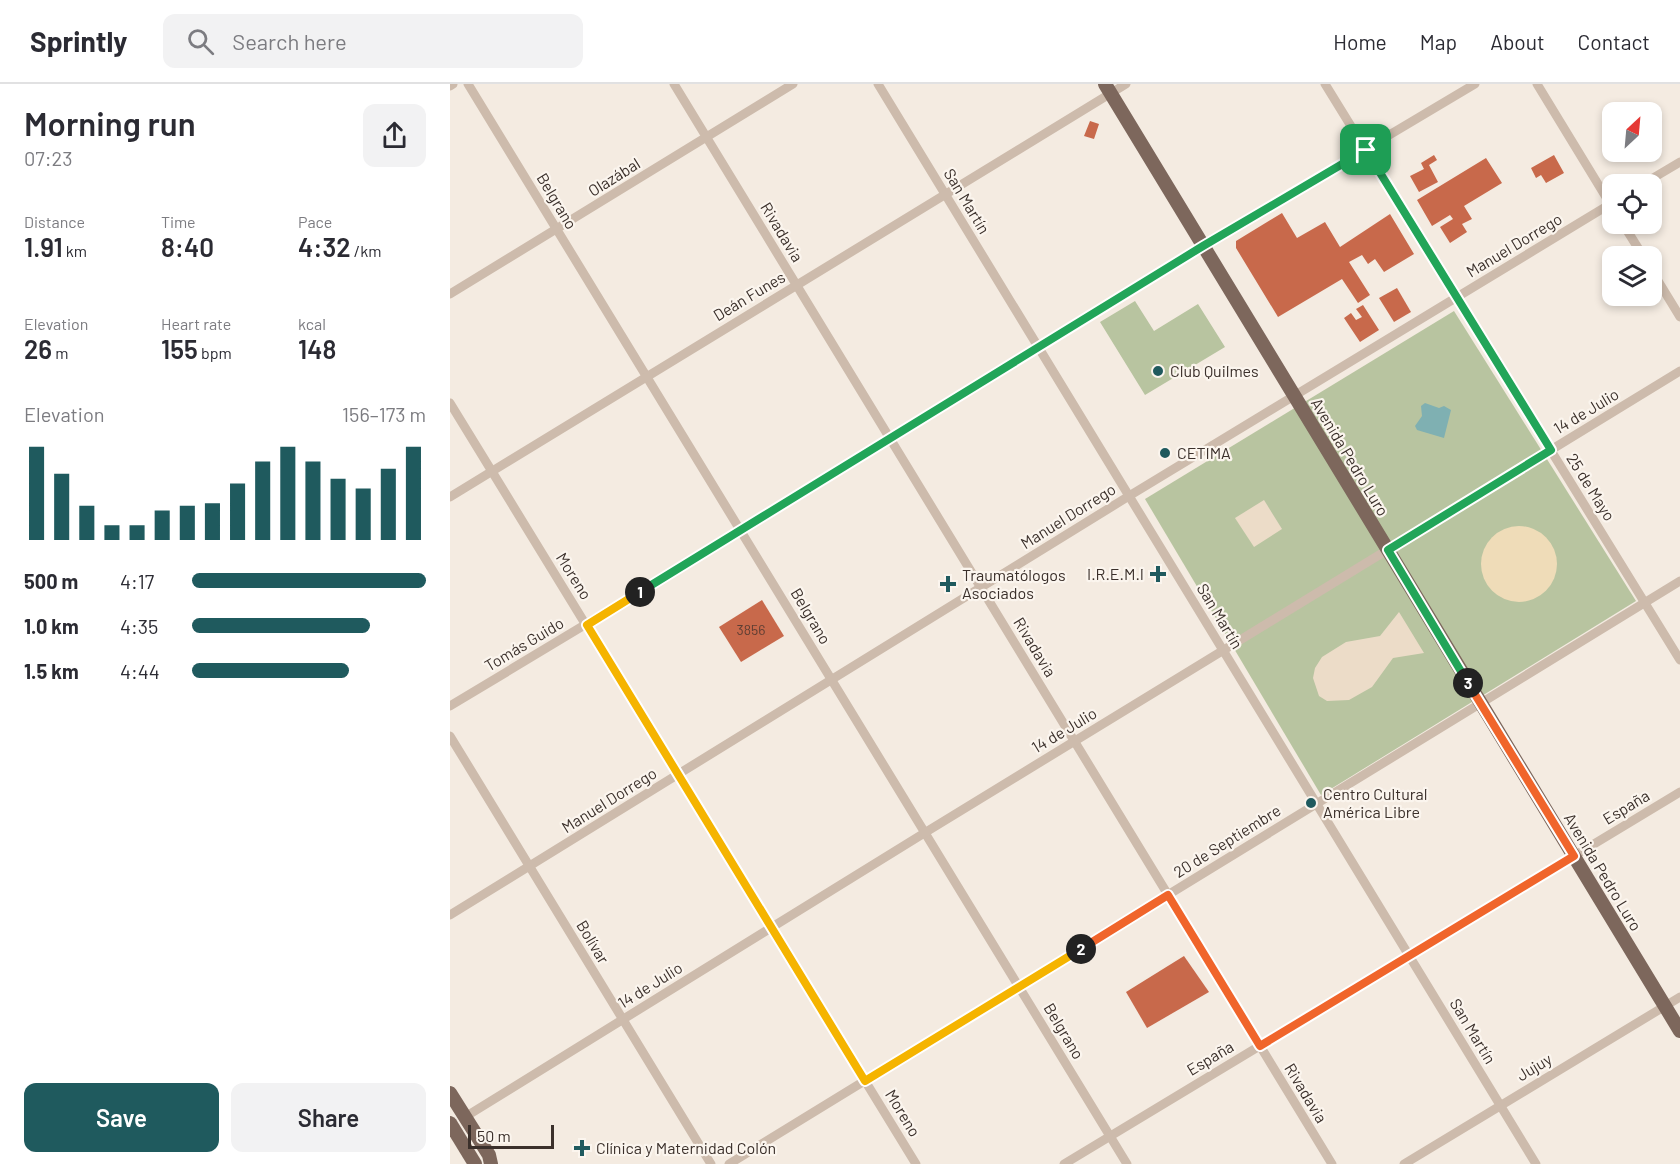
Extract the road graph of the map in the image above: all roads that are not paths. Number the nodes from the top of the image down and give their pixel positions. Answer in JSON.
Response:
{"nodes":[{"id":1,"x":468,"y":84,"type":"edge"},
{"id":2,"x":674,"y":84,"type":"edge"},
{"id":3,"x":793,"y":84,"type":"edge"},
{"id":4,"x":878,"y":84,"type":"edge"},
{"id":5,"x":1126,"y":84,"type":"edge"},
{"id":6,"x":1325,"y":84,"type":"edge"},
{"id":7,"x":1475,"y":84,"type":"edge"},
{"id":8,"x":1538,"y":84,"type":"edge"},
{"id":9,"x":1108,"y":89,"type":"edge"},
{"id":10,"x":706,"y":137,"type":"junction"},
{"id":11,"x":1366,"y":150,"type":"junction"},
{"id":12,"x":1680,"y":162,"type":"edge"},
{"id":13,"x":1660,"y":174,"type":"edge"},
{"id":14,"x":1602,"y":189,"type":"edge"},
{"id":15,"x":945,"y":194,"type":"junction"},
{"id":16,"x":1602,"y":211,"type":"edge"},
{"id":17,"x":557,"y":230,"type":"junction"},
{"id":18,"x":1203,"y":246,"type":"junction"},
{"id":19,"x":796,"y":285,"type":"junction"},
{"id":20,"x":1662,"y":287,"type":"edge"},
{"id":21,"x":450,"y":294,"type":"edge"},
{"id":22,"x":1456,"y":297,"type":"junction"},
{"id":23,"x":1680,"y":317,"type":"edge"},
{"id":24,"x":1039,"y":348,"type":"junction"},
{"id":25,"x":1680,"y":371,"type":"edge"},
{"id":26,"x":647,"y":376,"type":"junction"},
{"id":27,"x":1294,"y":396,"type":"junction"},
{"id":28,"x":450,"y":403,"type":"edge"},
{"id":29,"x":890,"y":439,"type":"junction"},
{"id":30,"x":1551,"y":450,"type":"junction"},
{"id":31,"x":491,"y":471,"type":"junction"},
{"id":32,"x":1130,"y":496,"type":"junction"},
{"id":33,"x":450,"y":497,"type":"edge"},
{"id":34,"x":741,"y":531,"type":"junction"},
{"id":35,"x":1388,"y":550,"type":"junction"},
{"id":36,"x":1680,"y":581,"type":"edge"},
{"id":37,"x":981,"y":588,"type":"junction"},
{"id":38,"x":1645,"y":603,"type":"junction"},
{"id":39,"x":587,"y":625,"type":"junction"},
{"id":40,"x":1223,"y":650,"type":"junction"},
{"id":41,"x":1680,"y":660,"type":"edge"},
{"id":42,"x":832,"y":679,"type":"junction"},
{"id":43,"x":1481,"y":703,"type":"junction"},
{"id":44,"x":450,"y":706,"type":"edge"},
{"id":45,"x":450,"y":736,"type":"edge"},
{"id":46,"x":1074,"y":741,"type":"junction"},
{"id":47,"x":678,"y":775,"type":"junction"},
{"id":48,"x":1680,"y":792,"type":"edge"},
{"id":49,"x":1317,"y":804,"type":"junction"},
{"id":50,"x":926,"y":832,"type":"junction"},
{"id":51,"x":1574,"y":856,"type":"junction"},
{"id":52,"x":530,"y":867,"type":"junction"},
{"id":53,"x":1168,"y":895,"type":"junction"},
{"id":54,"x":450,"y":915,"type":"edge"},
{"id":55,"x":771,"y":927,"type":"junction"},
{"id":56,"x":1410,"y":956,"type":"junction"},
{"id":57,"x":1020,"y":986,"type":"junction"},
{"id":58,"x":1680,"y":997,"type":"edge"},
{"id":59,"x":1665,"y":1006,"type":"junction"},
{"id":60,"x":623,"y":1020,"type":"junction"},
{"id":61,"x":1680,"y":1031,"type":"edge"},
{"id":62,"x":1260,"y":1046,"type":"junction"},
{"id":63,"x":865,"y":1081,"type":"junction"},
{"id":64,"x":450,"y":1093,"type":"edge"},
{"id":65,"x":1501,"y":1105,"type":"junction"},
{"id":66,"x":465,"y":1117,"type":"junction"},
{"id":67,"x":451,"y":1125,"type":"edge"},
{"id":68,"x":1110,"y":1136,"type":"junction"},
{"id":69,"x":476,"y":1164,"type":"edge"},
{"id":70,"x":484,"y":1164,"type":"edge"},
{"id":71,"x":491,"y":1164,"type":"edge"},
{"id":72,"x":711,"y":1164,"type":"edge"},
{"id":73,"x":729,"y":1164,"type":"edge"},
{"id":74,"x":916,"y":1164,"type":"edge"},
{"id":75,"x":1064,"y":1164,"type":"edge"},
{"id":76,"x":1127,"y":1164,"type":"edge"},
{"id":77,"x":1332,"y":1164,"type":"edge"},
{"id":78,"x":1404,"y":1164,"type":"edge"},
{"id":79,"x":1536,"y":1164,"type":"edge"}],
"edges":[{"from":1,"to":17,"type":"street","name":"Belgrano"},
{"from":2,"to":10,"type":"street","name":"Rivadavia"},
{"from":3,"to":10,"type":"street","name":"Olazábal"},
{"from":4,"to":15,"type":"street","name":"San Martín"},
{"from":5,"to":9,"type":"street","name":"Deán Funes"},
{"from":6,"to":11,"type":"street","name":"25 de Mayo"},
{"from":7,"to":11,"type":"street","name":"Tomás Guido"},
{"from":8,"to":14,"type":"street"},
{"from":9,"to":15,"type":"street","name":"Deán Funes"},
{"from":9,"to":18,"type":"main road","name":"Avenida Pedro Luro"},
{"from":10,"to":17,"type":"street","name":"Olazábal"},
{"from":10,"to":19,"type":"street","name":"Rivadavia"},
{"from":11,"to":18,"type":"street","name":"Tomás Guido"},
{"from":11,"to":22,"type":"street","name":"25 de Mayo"},
{"from":12,"to":13,"type":"street"},
{"from":15,"to":19,"type":"street","name":"Deán Funes"},
{"from":15,"to":24,"type":"street","name":"San Martín"},
{"from":16,"to":22,"type":"street","name":"Manuel Dorrego"},
{"from":17,"to":21,"type":"street","name":"Olazábal"},
{"from":17,"to":26,"type":"street","name":"Belgrano"},
{"from":18,"to":24,"type":"street","name":"Tomás Guido"},
{"from":18,"to":27,"type":"main road","name":"Avenida Pedro Luro"},
{"from":19,"to":26,"type":"street","name":"Deán Funes"},
{"from":19,"to":29,"type":"street","name":"Rivadavia"},
{"from":20,"to":23,"type":"street"},
{"from":22,"to":27,"type":"street","name":"Manuel Dorrego"},
{"from":22,"to":30,"type":"street","name":"25 de Mayo"},
{"from":24,"to":29,"type":"street","name":"Tomás Guido"},
{"from":24,"to":32,"type":"street","name":"San Martín"},
{"from":25,"to":30,"type":"street","name":"14 de Julio"},
{"from":26,"to":31,"type":"street","name":"Deán Funes"},
{"from":26,"to":34,"type":"street","name":"Belgrano"},
{"from":27,"to":32,"type":"street","name":"Manuel Dorrego"},
{"from":27,"to":35,"type":"main road","name":"Avenida Pedro Luro"},
{"from":28,"to":31,"type":"street","name":"Moreno"},
{"from":29,"to":34,"type":"street","name":"Tomás Guido"},
{"from":29,"to":37,"type":"street","name":"Rivadavia"},
{"from":30,"to":35,"type":"street","name":"14 de Julio"},
{"from":30,"to":38,"type":"street","name":"25 de Mayo"},
{"from":31,"to":33,"type":"street","name":"Deán Funes"},
{"from":31,"to":39,"type":"street","name":"Moreno"},
{"from":32,"to":37,"type":"street","name":"Manuel Dorrego"},
{"from":32,"to":40,"type":"street","name":"San Martín"},
{"from":34,"to":39,"type":"street","name":"Tomás Guido"},
{"from":34,"to":42,"type":"street","name":"Belgrano"},
{"from":35,"to":40,"type":"street","name":"14 de Julio"},
{"from":35,"to":43,"type":"main road","name":"Avenida Pedro Luro"},
{"from":36,"to":38,"type":"street","name":"20 de Septiembre"},
{"from":37,"to":42,"type":"street","name":"Manuel Dorrego"},
{"from":37,"to":46,"type":"street","name":"Rivadavia"},
{"from":38,"to":41,"type":"street","name":"25 de Mayo"},
{"from":38,"to":43,"type":"street","name":"20 de Septiembre"},
{"from":39,"to":44,"type":"street","name":"Tomás Guido"},
{"from":39,"to":47,"type":"street","name":"Moreno"},
{"from":40,"to":46,"type":"street","name":"14 de Julio"},
{"from":40,"to":49,"type":"street","name":"San Martín"},
{"from":42,"to":47,"type":"street","name":"Manuel Dorrego"},
{"from":42,"to":50,"type":"street","name":"Belgrano"},
{"from":43,"to":49,"type":"street","name":"20 de Septiembre"},
{"from":43,"to":51,"type":"main road","name":"Avenida Pedro Luro"},
{"from":45,"to":52,"type":"street","name":"Bolívar"},
{"from":46,"to":50,"type":"street","name":"14 de Julio"},
{"from":46,"to":53,"type":"street","name":"Rivadavia"},
{"from":47,"to":52,"type":"street","name":"Manuel Dorrego"},
{"from":47,"to":55,"type":"street","name":"Moreno"},
{"from":48,"to":51,"type":"street","name":"España"},
{"from":49,"to":53,"type":"street","name":"20 de Septiembre"},
{"from":49,"to":56,"type":"street","name":"San Martín"},
{"from":50,"to":55,"type":"street","name":"14 de Julio"},
{"from":50,"to":57,"type":"street","name":"Belgrano"},
{"from":51,"to":56,"type":"street","name":"España"},
{"from":51,"to":59,"type":"main road","name":"Avenida Pedro Luro"},
{"from":52,"to":54,"type":"street","name":"Manuel Dorrego"},
{"from":52,"to":60,"type":"street","name":"Bolívar"},
{"from":53,"to":57,"type":"street","name":"20 de Septiembre"},
{"from":53,"to":62,"type":"street","name":"Rivadavia"},
{"from":55,"to":60,"type":"street","name":"14 de Julio"},
{"from":55,"to":63,"type":"street","name":"Moreno"},
{"from":56,"to":62,"type":"street","name":"España"},
{"from":56,"to":65,"type":"street","name":"San Martín"},
{"from":57,"to":63,"type":"street","name":"20 de Septiembre"},
{"from":57,"to":68,"type":"street","name":"Belgrano"},
{"from":58,"to":59,"type":"street","name":"Jujuy"},
{"from":59,"to":61,"type":"main road","name":"Avenida Pedro Luro"},
{"from":59,"to":65,"type":"street","name":"Jujuy"},
{"from":60,"to":66,"type":"street","name":"14 de Julio"},
{"from":60,"to":72,"type":"street","name":"Bolívar"},
{"from":62,"to":68,"type":"street","name":"España"},
{"from":62,"to":77,"type":"street","name":"Rivadavia"},
{"from":63,"to":73,"type":"street","name":"20 de Septiembre"},
{"from":63,"to":74,"type":"street","name":"Moreno"},
{"from":64,"to":66,"type":"main road"},
{"from":65,"to":78,"type":"street","name":"Jujuy"},
{"from":65,"to":79,"type":"street","name":"San Martín"},
{"from":66,"to":70,"type":"main road"},
{"from":66,"to":71,"type":"main road"},
{"from":67,"to":69,"type":"main road"},
{"from":68,"to":75,"type":"street","name":"España"},
{"from":68,"to":76,"type":"street","name":"Belgrano"}]}
